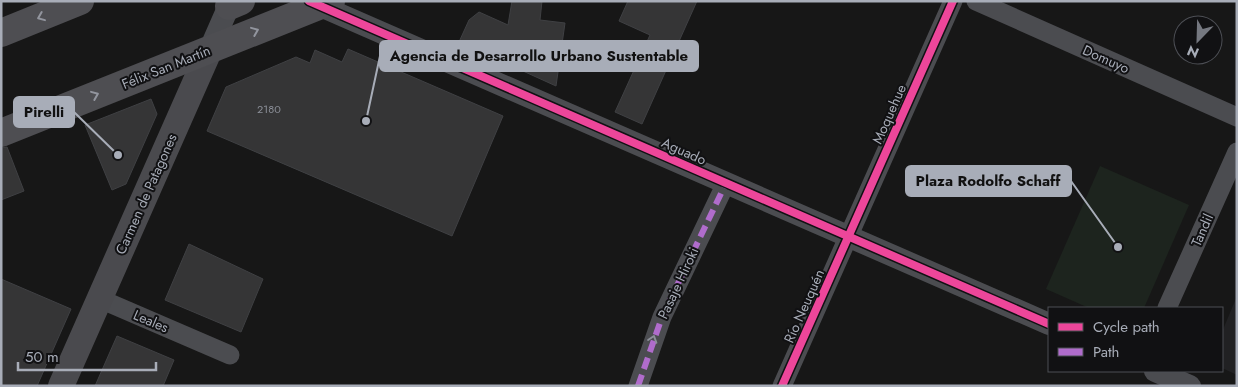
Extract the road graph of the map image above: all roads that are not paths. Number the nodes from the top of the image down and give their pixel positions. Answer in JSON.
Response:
{"nodes":[{"id":1,"x":80,"y":1,"type":"edge"},
{"id":2,"x":953,"y":1,"type":"edge"},
{"id":3,"x":976,"y":1,"type":"edge"},
{"id":4,"x":234,"y":3,"type":"edge"},
{"id":5,"x":320,"y":3,"type":"edge"},
{"id":6,"x":1,"y":33,"type":"edge"},
{"id":7,"x":210,"y":49,"type":"junction"},
{"id":8,"x":1237,"y":117,"type":"edge"},
{"id":9,"x":1,"y":133,"type":"edge"},
{"id":10,"x":1237,"y":152,"type":"edge"},
{"id":11,"x":726,"y":183,"type":"junction"},
{"id":12,"x":848,"y":236,"type":"junction"},
{"id":13,"x":100,"y":299,"type":"junction"},
{"id":14,"x":1167,"y":307,"type":"edge"},
{"id":15,"x":1048,"y":324,"type":"edge"},
{"id":16,"x":230,"y":354,"type":"dead end"},
{"id":17,"x":1157,"y":372,"type":"edge"},
{"id":18,"x":62,"y":386,"type":"edge"},
{"id":19,"x":638,"y":386,"type":"edge"},
{"id":20,"x":782,"y":386,"type":"edge"},
{"id":21,"x":1190,"y":386,"type":"edge"}],
"edges":[{"from":1,"to":6,"type":"highway","one_way":true},
{"from":2,"to":12,"type":"street","name":"Moquehue"},
{"from":3,"to":8,"type":"street","name":"Domuyo"},
{"from":4,"to":7,"type":"street","name":"Carmen de Patagones"},
{"from":7,"to":5,"type":"highway","name":"Félix San Martín","one_way":true},
{"from":5,"to":11,"type":"street","name":"Aguado"},
{"from":9,"to":7,"type":"highway","name":"Félix San Martín","one_way":true},
{"from":7,"to":13,"type":"main road","name":"Carmen de Patagones"},
{"from":10,"to":14,"type":"street","name":"Tandil"},
{"from":11,"to":12,"type":"street","name":"Aguado"},
{"from":19,"to":11,"type":"street","name":"Pasaje Hiroki","one_way":true},
{"from":12,"to":15,"type":"street","name":"Aguado"},
{"from":12,"to":20,"type":"street","name":"Río Neuquén"},
{"from":13,"to":16,"type":"street","name":"Leales"},
{"from":13,"to":18,"type":"main road","name":"Carmen de Patagones"},
{"from":17,"to":21,"type":"street"}]}
